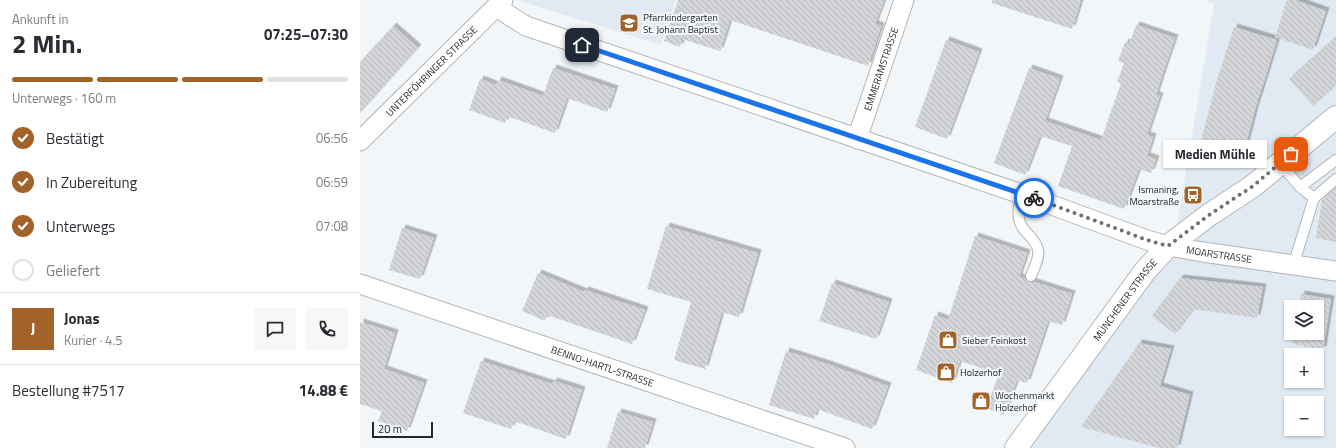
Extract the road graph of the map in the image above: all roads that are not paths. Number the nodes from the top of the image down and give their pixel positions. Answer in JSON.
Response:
{"nodes":[{"id":1,"x":904,"y":0,"type":"edge"},
{"id":2,"x":499,"y":4,"type":"edge"},
{"id":3,"x":1336,"y":118,"type":"edge"},
{"id":4,"x":857,"y":139,"type":"junction"},
{"id":5,"x":360,"y":141,"type":"edge"},
{"id":6,"x":1336,"y":160,"type":"edge"},
{"id":7,"x":1280,"y":163,"type":"junction"},
{"id":8,"x":1336,"y":179,"type":"edge"},
{"id":9,"x":1300,"y":187,"type":"junction"},
{"id":10,"x":1022,"y":194,"type":"junction"},
{"id":11,"x":1314,"y":198,"type":"junction"},
{"id":12,"x":1168,"y":246,"type":"junction"},
{"id":13,"x":1293,"y":266,"type":"junction"},
{"id":14,"x":1336,"y":271,"type":"edge"},
{"id":15,"x":1031,"y":276,"type":"dead end"},
{"id":16,"x":360,"y":284,"type":"edge"},
{"id":17,"x":845,"y":448,"type":"edge"},
{"id":18,"x":1016,"y":448,"type":"edge"}],
"edges":[{"from":1,"to":4,"type":"street","name":"EMMERAMSTRASSE"},
{"from":2,"to":4,"type":"street","name":"MOARSTRASSE"},
{"from":2,"to":5,"type":"street","name":"UNTERFÖHRINGER STRASSE"},
{"from":3,"to":7,"type":"main road","name":"MÜNCHENER STRASSE"},
{"from":4,"to":10,"type":"street","name":"MOARSTRASSE"},
{"from":6,"to":9,"type":"lane"},
{"from":7,"to":9,"type":"lane"},
{"from":7,"to":12,"type":"main road","name":"MÜNCHENER STRASSE"},
{"from":8,"to":11,"type":"lane"},
{"from":9,"to":11,"type":"lane"},
{"from":10,"to":12,"type":"street","name":"MOARSTRASSE"},
{"from":10,"to":15,"type":"lane"},
{"from":11,"to":13,"type":"lane"},
{"from":12,"to":13,"type":"street","name":"MOARSTRASSE"},
{"from":12,"to":18,"type":"main road","name":"MÜNCHENER STRASSE"},
{"from":13,"to":14,"type":"street","name":"MOARSTRASSE"},
{"from":16,"to":17,"type":"street","name":"BENNO-HARTL-STRASSE"}]}
